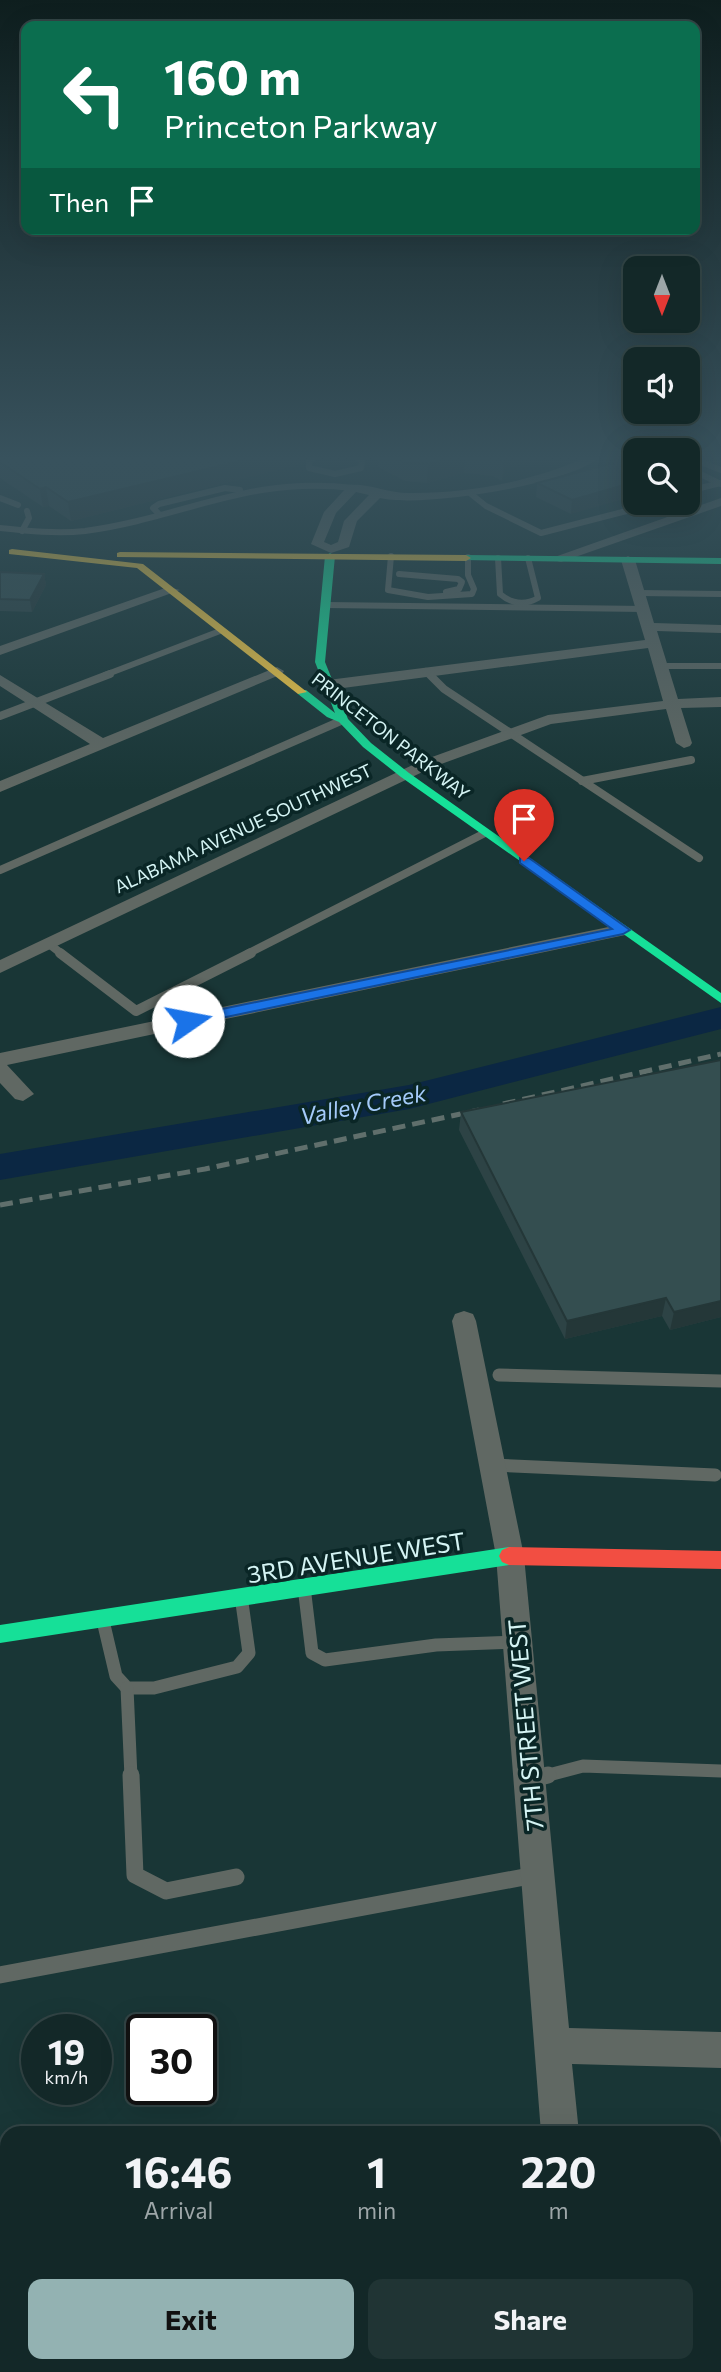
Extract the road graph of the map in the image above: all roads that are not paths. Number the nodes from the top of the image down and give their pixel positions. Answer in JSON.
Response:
{"nodes":[{"id":1,"x":144,"y":569,"type":"edge"},
{"id":2,"x":329,"y":569,"type":"edge"},
{"id":3,"x":390,"y":569,"type":"edge"},
{"id":4,"x":468,"y":569,"type":"edge"},
{"id":5,"x":499,"y":569,"type":"edge"},
{"id":6,"x":531,"y":569,"type":"edge"},
{"id":7,"x":631,"y":569,"type":"edge"},
{"id":8,"x":390,"y":573,"type":"junction"},
{"id":9,"x":399,"y":573,"type":"junction"},
{"id":10,"x":468,"y":575,"type":"junction"},
{"id":11,"x":173,"y":590,"type":"junction"},
{"id":12,"x":639,"y":593,"type":"junction"},
{"id":13,"x":392,"y":594,"type":"junction"},
{"id":14,"x":721,"y":594,"type":"edge"},
{"id":15,"x":415,"y":596,"type":"junction"},
{"id":16,"x":326,"y":606,"type":"junction"},
{"id":17,"x":389,"y":606,"type":"junction"},
{"id":18,"x":644,"y":609,"type":"junction"},
{"id":19,"x":649,"y":627,"type":"junction"},
{"id":20,"x":721,"y":629,"type":"edge"},
{"id":21,"x":220,"y":631,"type":"junction"},
{"id":22,"x":655,"y":643,"type":"junction"},
{"id":23,"x":0,"y":651,"type":"edge"},
{"id":24,"x":662,"y":666,"type":"junction"},
{"id":25,"x":721,"y":666,"type":"edge"},
{"id":26,"x":277,"y":671,"type":"junction"},
{"id":27,"x":426,"y":671,"type":"junction"},
{"id":28,"x":0,"y":679,"type":"edge"},
{"id":29,"x":328,"y":685,"type":"junction"},
{"id":30,"x":37,"y":702,"type":"junction"},
{"id":31,"x":721,"y":702,"type":"edge"},
{"id":32,"x":672,"y":704,"type":"junction"},
{"id":33,"x":0,"y":716,"type":"edge"},
{"id":34,"x":343,"y":720,"type":"junction"},
{"id":35,"x":513,"y":734,"type":"junction"},
{"id":36,"x":684,"y":743,"type":"dead end"},
{"id":37,"x":103,"y":745,"type":"junction"},
{"id":38,"x":691,"y":760,"type":"dead end"},
{"id":39,"x":405,"y":775,"type":"junction"},
{"id":40,"x":583,"y":781,"type":"junction"},
{"id":41,"x":0,"y":787,"type":"edge"},
{"id":42,"x":485,"y":833,"type":"junction"},
{"id":43,"x":699,"y":858,"type":"dead end"},
{"id":44,"x":0,"y":870,"type":"edge"},
{"id":45,"x":623,"y":930,"type":"junction"},
{"id":46,"x":49,"y":944,"type":"junction"},
{"id":47,"x":0,"y":967,"type":"edge"},
{"id":48,"x":721,"y":999,"type":"edge"},
{"id":49,"x":0,"y":1060,"type":"edge"},
{"id":50,"x":0,"y":1070,"type":"edge"},
{"id":51,"x":23,"y":1094,"type":"dead end"},
{"id":52,"x":464,"y":1321,"type":"dead end"},
{"id":53,"x":499,"y":1375,"type":"dead end"},
{"id":54,"x":721,"y":1381,"type":"edge"},
{"id":55,"x":492,"y":1465,"type":"junction"},
{"id":56,"x":715,"y":1475,"type":"dead end"},
{"id":57,"x":510,"y":1556,"type":"junction"},
{"id":58,"x":721,"y":1560,"type":"edge"},
{"id":59,"x":304,"y":1587,"type":"junction"},
{"id":60,"x":241,"y":1597,"type":"junction"},
{"id":61,"x":102,"y":1619,"type":"junction"},
{"id":62,"x":0,"y":1634,"type":"edge"},
{"id":63,"x":517,"y":1641,"type":"junction"},
{"id":64,"x":127,"y":1688,"type":"junction"},
{"id":65,"x":721,"y":1771,"type":"edge"},
{"id":66,"x":529,"y":1780,"type":"junction"},
{"id":67,"x":537,"y":1874,"type":"junction"},
{"id":68,"x":236,"y":1877,"type":"dead end"},
{"id":69,"x":0,"y":1975,"type":"edge"},
{"id":70,"x":552,"y":2045,"type":"junction"},
{"id":71,"x":721,"y":2050,"type":"edge"},
{"id":72,"x":559,"y":2126,"type":"edge"}],
"edges":[{"from":1,"to":11,"type":"main road","name":"PRINCETON PARKWAY"},
{"from":2,"to":16,"type":"main road"},
{"from":3,"to":8,"type":"lane"},
{"from":4,"to":10,"type":"lane"},
{"from":5,"to":6,"type":"lane"},
{"from":7,"to":12,"type":"street"},
{"from":8,"to":9,"type":"lane"},
{"from":8,"to":13,"type":"lane"},
{"from":9,"to":10,"type":"lane"},
{"from":9,"to":15,"type":"lane"},
{"from":10,"to":15,"type":"lane"},
{"from":11,"to":21,"type":"main road","name":"PRINCETON PARKWAY"},
{"from":11,"to":23,"type":"street"},
{"from":12,"to":14,"type":"lane"},
{"from":12,"to":18,"type":"street"},
{"from":13,"to":15,"type":"lane"},
{"from":13,"to":17,"type":"lane"},
{"from":16,"to":17,"type":"lane"},
{"from":16,"to":29,"type":"main road"},
{"from":17,"to":18,"type":"lane"},
{"from":18,"to":19,"type":"street"},
{"from":19,"to":20,"type":"street"},
{"from":19,"to":22,"type":"street"},
{"from":21,"to":26,"type":"main road","name":"PRINCETON PARKWAY"},
{"from":21,"to":30,"type":"lane"},
{"from":22,"to":24,"type":"street"},
{"from":22,"to":27,"type":"street"},
{"from":24,"to":25,"type":"lane"},
{"from":24,"to":32,"type":"street"},
{"from":26,"to":34,"type":"main road","name":"PRINCETON PARKWAY"},
{"from":26,"to":37,"type":"street"},
{"from":27,"to":29,"type":"street"},
{"from":27,"to":35,"type":"lane"},
{"from":28,"to":30,"type":"street"},
{"from":29,"to":34,"type":"main road"},
{"from":30,"to":33,"type":"lane"},
{"from":30,"to":37,"type":"street"},
{"from":31,"to":32,"type":"street","name":"ALABAMA AVENUE SOUTHWEST"},
{"from":32,"to":35,"type":"street","name":"ALABAMA AVENUE SOUTHWEST"},
{"from":32,"to":36,"type":"street"},
{"from":34,"to":39,"type":"main road","name":"PRINCETON PARKWAY"},
{"from":34,"to":44,"type":"lane"},
{"from":35,"to":39,"type":"street","name":"ALABAMA AVENUE SOUTHWEST"},
{"from":35,"to":40,"type":"lane"},
{"from":37,"to":41,"type":"street"},
{"from":38,"to":40,"type":"lane"},
{"from":39,"to":42,"type":"main road","name":"PRINCETON PARKWAY"},
{"from":39,"to":46,"type":"street","name":"ALABAMA AVENUE SOUTHWEST"},
{"from":40,"to":43,"type":"lane"},
{"from":42,"to":45,"type":"main road","name":"PRINCETON PARKWAY"},
{"from":42,"to":46,"type":"lane"},
{"from":45,"to":48,"type":"main road","name":"PRINCETON PARKWAY"},
{"from":45,"to":49,"type":"street"},
{"from":46,"to":47,"type":"street","name":"ALABAMA AVENUE SOUTHWEST"},
{"from":50,"to":51,"type":"street"},
{"from":52,"to":55,"type":"street","name":"7TH STREET WEST"},
{"from":53,"to":54,"type":"lane"},
{"from":55,"to":56,"type":"lane"},
{"from":55,"to":57,"type":"street","name":"7TH STREET WEST"},
{"from":57,"to":58,"type":"main road","name":"3RD AVENUE WEST"},
{"from":57,"to":59,"type":"main road","name":"3RD AVENUE WEST"},
{"from":57,"to":63,"type":"street","name":"7TH STREET WEST"},
{"from":59,"to":60,"type":"main road","name":"3RD AVENUE WEST"},
{"from":59,"to":63,"type":"lane"},
{"from":60,"to":61,"type":"main road","name":"3RD AVENUE WEST"},
{"from":60,"to":64,"type":"lane"},
{"from":61,"to":62,"type":"main road","name":"3RD AVENUE WEST"},
{"from":61,"to":64,"type":"lane"},
{"from":63,"to":66,"type":"street","name":"7TH STREET WEST"},
{"from":64,"to":68,"type":"lane"},
{"from":65,"to":66,"type":"lane"},
{"from":66,"to":67,"type":"street","name":"7TH STREET WEST"},
{"from":67,"to":69,"type":"lane"},
{"from":67,"to":70,"type":"street","name":"7TH STREET WEST"},
{"from":70,"to":71,"type":"street"},
{"from":70,"to":72,"type":"street","name":"7TH STREET WEST"}]}
